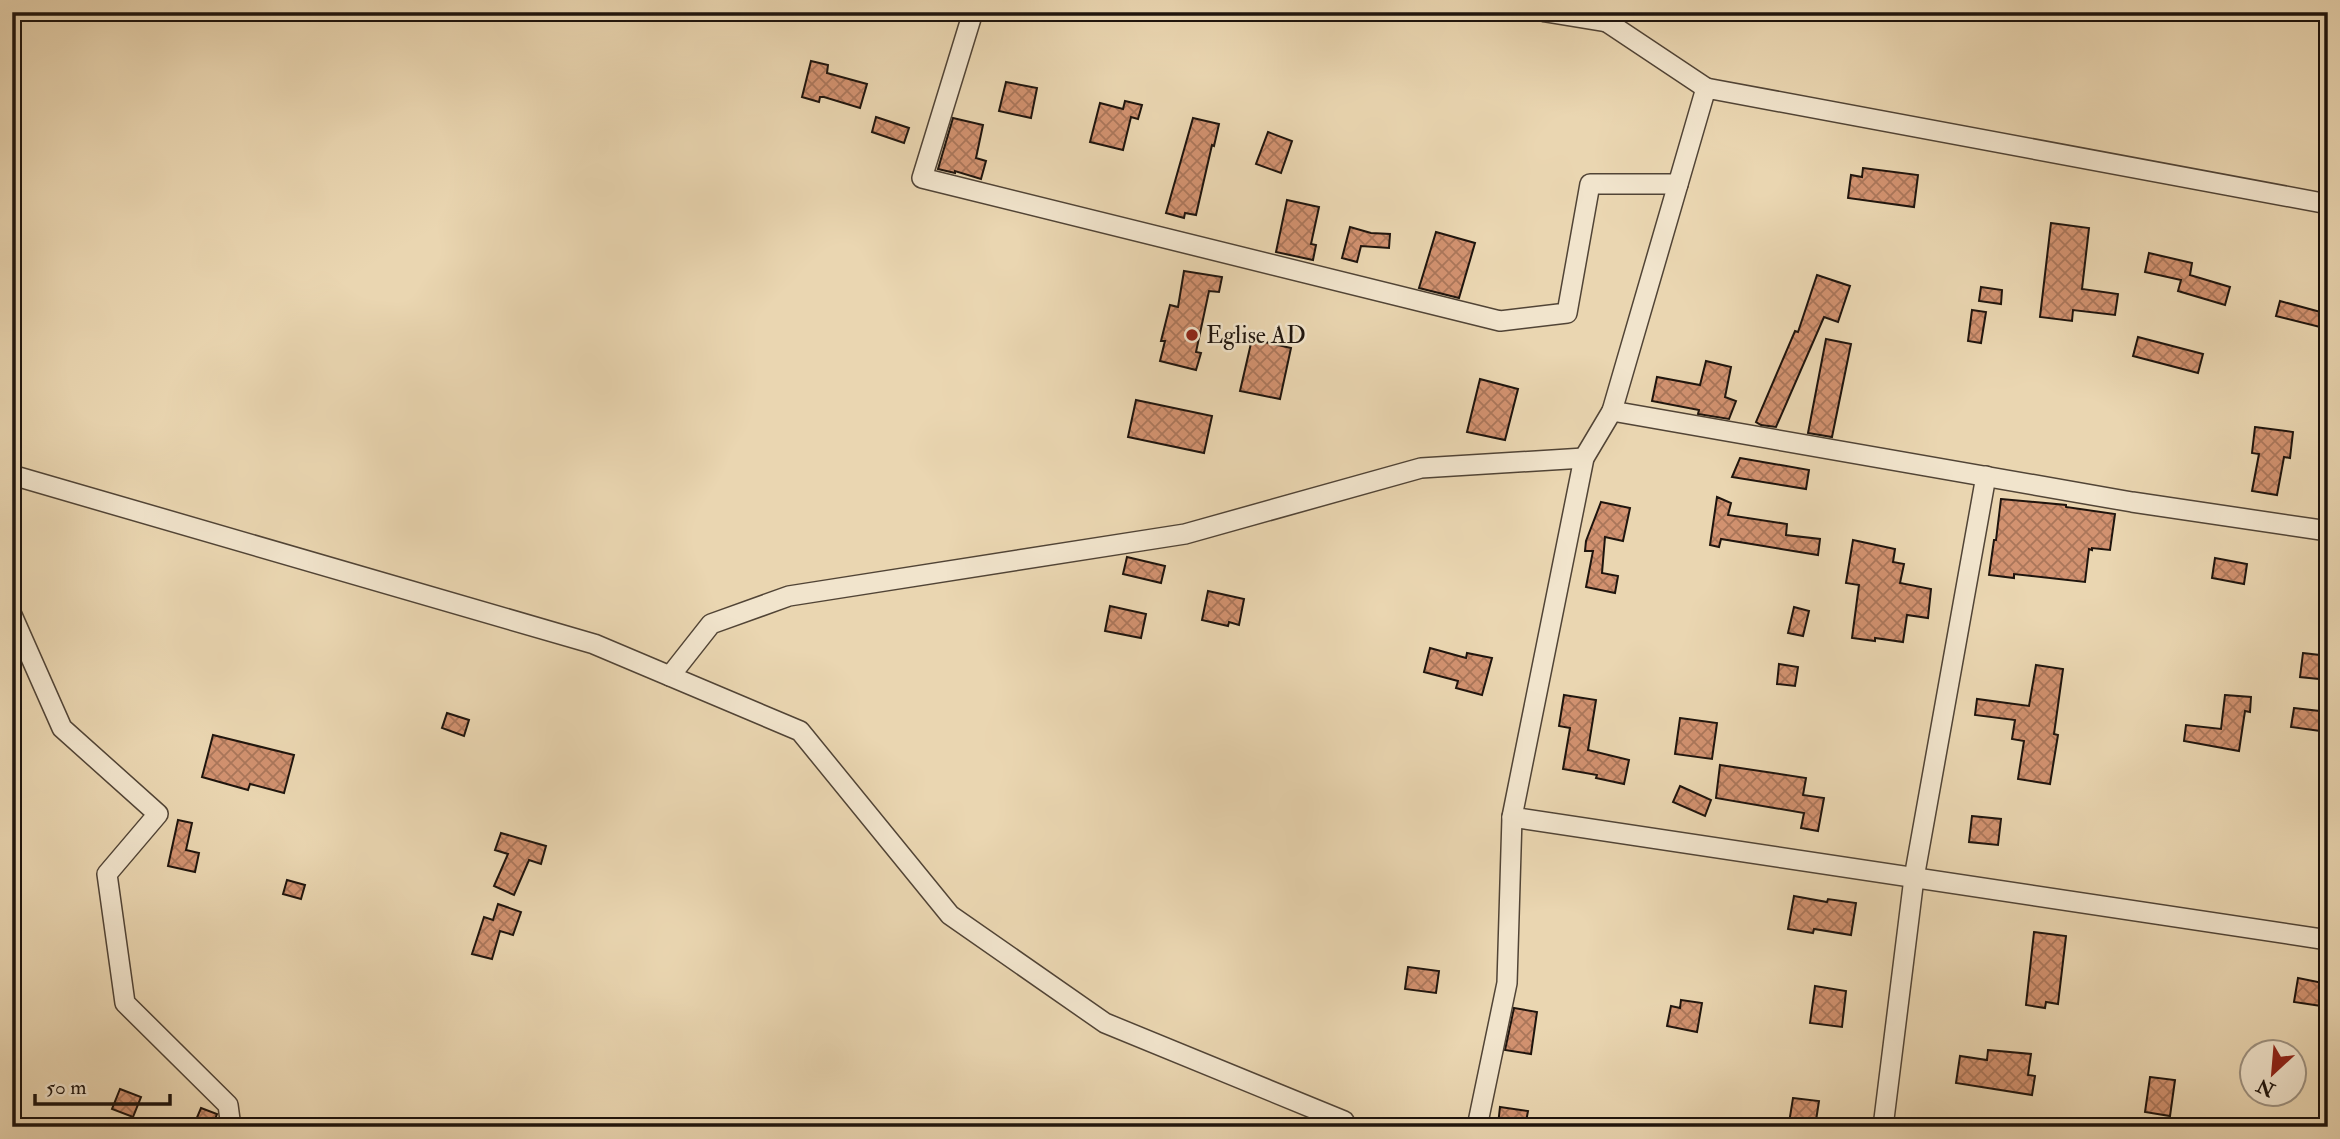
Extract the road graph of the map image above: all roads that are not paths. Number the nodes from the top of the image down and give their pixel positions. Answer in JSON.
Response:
{"nodes":[{"id":1,"x":973,"y":12,"type":"edge"},
{"id":2,"x":1546,"y":12,"type":"edge"},
{"id":3,"x":1607,"y":17,"type":"edge"},
{"id":4,"x":1706,"y":88,"type":"junction"},
{"id":5,"x":1678,"y":184,"type":"junction"},
{"id":6,"x":2328,"y":204,"type":"edge"},
{"id":7,"x":1612,"y":411,"type":"junction"},
{"id":8,"x":1584,"y":458,"type":"junction"},
{"id":9,"x":12,"y":475,"type":"edge"},
{"id":10,"x":1986,"y":476,"type":"junction"},
{"id":11,"x":2328,"y":531,"type":"edge"},
{"id":12,"x":12,"y":615,"type":"edge"},
{"id":13,"x":670,"y":676,"type":"junction"},
{"id":14,"x":1512,"y":817,"type":"junction"},
{"id":15,"x":1914,"y":878,"type":"junction"},
{"id":16,"x":2328,"y":940,"type":"edge"},
{"id":17,"x":231,"y":1127,"type":"edge"},
{"id":18,"x":1347,"y":1127,"type":"edge"},
{"id":19,"x":1477,"y":1127,"type":"edge"},
{"id":20,"x":1883,"y":1127,"type":"edge"}],
"edges":[{"from":1,"to":5,"type":"street"},
{"from":2,"to":3,"type":"street"},
{"from":3,"to":4,"type":"street"},
{"from":4,"to":5,"type":"street"},
{"from":4,"to":6,"type":"street"},
{"from":5,"to":7,"type":"street"},
{"from":7,"to":8,"type":"street"},
{"from":7,"to":10,"type":"street"},
{"from":8,"to":13,"type":"street"},
{"from":8,"to":14,"type":"street"},
{"from":9,"to":13,"type":"street"},
{"from":10,"to":11,"type":"street"},
{"from":10,"to":15,"type":"street"},
{"from":12,"to":17,"type":"street"},
{"from":13,"to":18,"type":"street"},
{"from":14,"to":15,"type":"street"},
{"from":14,"to":19,"type":"street"},
{"from":15,"to":16,"type":"street"},
{"from":15,"to":20,"type":"street"}]}
